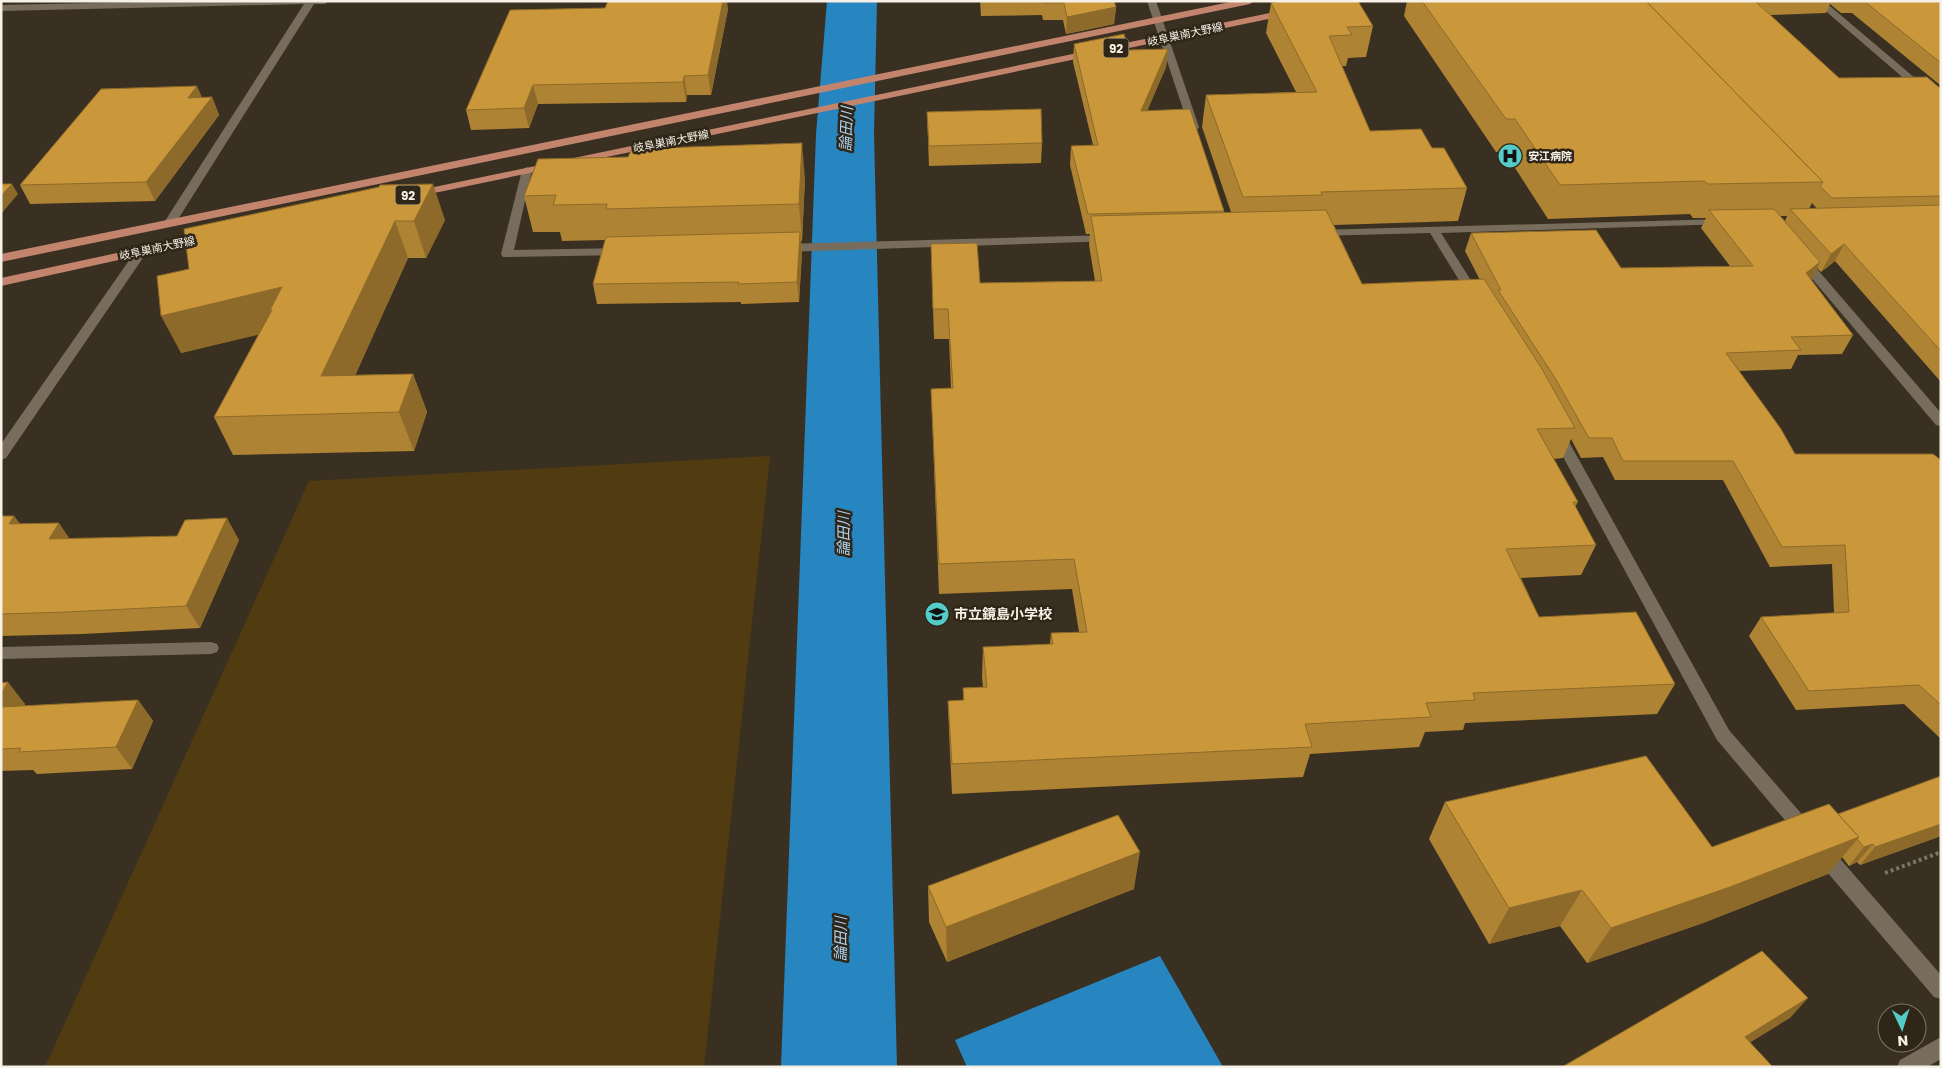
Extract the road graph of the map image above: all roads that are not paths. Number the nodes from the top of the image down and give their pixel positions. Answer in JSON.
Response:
{"nodes":[{"id":1,"x":310,"y":1,"type":"edge"},
{"id":2,"x":324,"y":1,"type":"edge"},
{"id":3,"x":1151,"y":1,"type":"edge"},
{"id":4,"x":1250,"y":1,"type":"edge"},
{"id":5,"x":1818,"y":1,"type":"edge"},
{"id":6,"x":1,"y":8,"type":"edge"},
{"id":7,"x":1295,"y":11,"type":"edge"},
{"id":8,"x":1157,"y":21,"type":"junction"},
{"id":9,"x":1164,"y":38,"type":"junction"},
{"id":10,"x":1941,"y":105,"type":"edge"},
{"id":11,"x":1199,"y":141,"type":"edge"},
{"id":12,"x":526,"y":170,"type":"junction"},
{"id":13,"x":401,"y":196,"type":"edge"},
{"id":14,"x":1740,"y":222,"type":"edge"},
{"id":15,"x":169,"y":224,"type":"junction"},
{"id":16,"x":1433,"y":229,"type":"junction"},
{"id":17,"x":1308,"y":233,"type":"edge"},
{"id":18,"x":218,"y":236,"type":"edge"},
{"id":19,"x":1124,"y":238,"type":"edge"},
{"id":20,"x":774,"y":249,"type":"edge"},
{"id":21,"x":1795,"y":251,"type":"edge"},
{"id":22,"x":141,"y":252,"type":"junction"},
{"id":23,"x":636,"y":252,"type":"edge"},
{"id":24,"x":1,"y":258,"type":"edge"},
{"id":25,"x":1,"y":282,"type":"edge"},
{"id":26,"x":1486,"y":314,"type":"edge"},
{"id":27,"x":1548,"y":415,"type":"edge"},
{"id":28,"x":1941,"y":422,"type":"edge"},
{"id":29,"x":1,"y":455,"type":"edge"},
{"id":30,"x":211,"y":648,"type":"dead end"},
{"id":31,"x":1,"y":653,"type":"edge"},
{"id":32,"x":1941,"y":990,"type":"edge"},
{"id":33,"x":1941,"y":1047,"type":"edge"},
{"id":34,"x":1907,"y":1067,"type":"edge"}],
"edges":[{"from":1,"to":2,"type":"street"},
{"from":1,"to":6,"type":"street"},
{"from":1,"to":15,"type":"street"},
{"from":3,"to":8,"type":"street"},
{"from":4,"to":8,"type":"main road","name":"岐阜巣南大野線","number":"92"},
{"from":5,"to":10,"type":"street"},
{"from":7,"to":9,"type":"main road","name":"岐阜巣南大野線","number":"92"},
{"from":8,"to":9,"type":"street"},
{"from":8,"to":15,"type":"main road","name":"岐阜巣南大野線","number":"92"},
{"from":9,"to":11,"type":"street"},
{"from":9,"to":12,"type":"main road","name":"岐阜巣南大野線","number":"92"},
{"from":12,"to":13,"type":"main road","name":"岐阜巣南大野線","number":"92"},
{"from":12,"to":23,"type":"street"},
{"from":14,"to":16,"type":"street"},
{"from":15,"to":24,"type":"main road","name":"岐阜巣南大野線","number":"92"},
{"from":16,"to":17,"type":"street"},
{"from":16,"to":26,"type":"street"},
{"from":18,"to":22,"type":"main road","name":"岐阜巣南大野線"},
{"from":19,"to":20,"type":"street"},
{"from":21,"to":28,"type":"street"},
{"from":22,"to":25,"type":"main road","name":"岐阜巣南大野線"},
{"from":22,"to":29,"type":"street"},
{"from":27,"to":32,"type":"street"},
{"from":30,"to":31,"type":"street"},
{"from":33,"to":34,"type":"street"}]}
